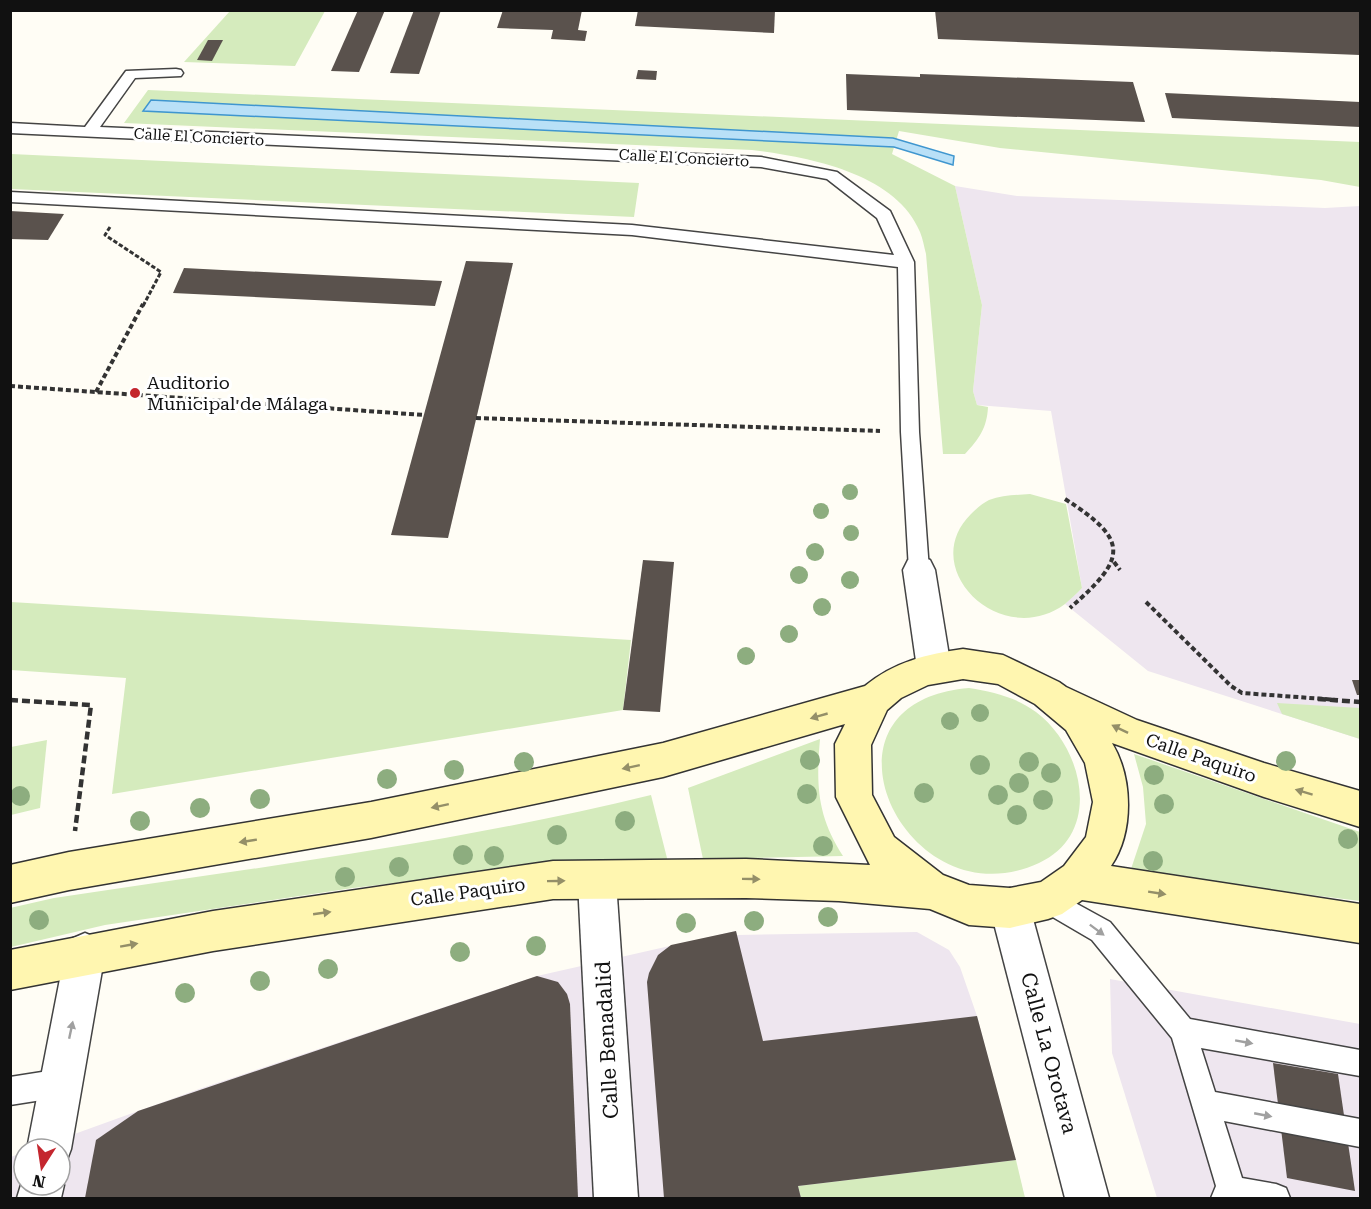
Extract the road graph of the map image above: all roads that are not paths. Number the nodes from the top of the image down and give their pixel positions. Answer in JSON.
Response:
{"nodes":[{"id":1,"x":176,"y":73,"type":"dead end"},
{"id":2,"x":10,"y":128,"type":"edge"},
{"id":3,"x":90,"y":132,"type":"junction"},
{"id":4,"x":10,"y":197,"type":"edge"},
{"id":5,"x":906,"y":262,"type":"junction"},
{"id":6,"x":919,"y":570,"type":"joint"},
{"id":7,"x":934,"y":668,"type":"junction"},
{"id":8,"x":1047,"y":693,"type":"junction"},
{"id":9,"x":875,"y":699,"type":"junction"},
{"id":10,"x":1360,"y":809,"type":"edge"},
{"id":11,"x":597,"y":882,"type":"junction"},
{"id":12,"x":10,"y":884,"type":"edge"},
{"id":13,"x":930,"y":890,"type":"junction"},
{"id":14,"x":1045,"y":896,"type":"junction"},
{"id":15,"x":1360,"y":924,"type":"edge"},
{"id":16,"x":85,"y":953,"type":"junction"},
{"id":17,"x":10,"y":970,"type":"edge"},
{"id":18,"x":1183,"y":1031,"type":"junction"},
{"id":19,"x":1360,"y":1063,"type":"edge"},
{"id":20,"x":60,"y":1083,"type":"junction"},
{"id":21,"x":10,"y":1091,"type":"edge"},
{"id":22,"x":1205,"y":1104,"type":"junction"},
{"id":23,"x":1360,"y":1133,"type":"edge"},
{"id":24,"x":51,"y":1137,"type":"edge"},
{"id":25,"x":1228,"y":1195,"type":"edge"},
{"id":26,"x":616,"y":1198,"type":"edge"},
{"id":27,"x":1087,"y":1198,"type":"edge"},
{"id":28,"x":1276,"y":1198,"type":"edge"}],
"edges":[{"from":1,"to":3,"type":"lane"},
{"from":2,"to":3,"type":"lane","name":"Calle El Concierto"},
{"from":3,"to":5,"type":"lane","name":"Calle El Concierto"},
{"from":4,"to":5,"type":"lane"},
{"from":5,"to":6,"type":"lane","name":"Calle El Concierto"},
{"from":6,"to":7,"type":"street","name":"Calle El Concierto"},
{"from":7,"to":8,"type":"main road"},
{"from":7,"to":9,"type":"main road"},
{"from":10,"to":8,"type":"main road","name":"Calle Paquiro","one_way":true},
{"from":8,"to":14,"type":"main road"},
{"from":9,"to":12,"type":"main road","one_way":true},
{"from":9,"to":13,"type":"main road"},
{"from":11,"to":13,"type":"main road","name":"Calle Paquiro","one_way":true},
{"from":16,"to":11,"type":"main road","name":"Calle Paquiro","one_way":true},
{"from":11,"to":26,"type":"street","name":"Calle Benadalid"},
{"from":13,"to":14,"type":"main road"},
{"from":14,"to":15,"type":"main road","one_way":true},
{"from":14,"to":18,"type":"lane","one_way":true},
{"from":14,"to":27,"type":"street","name":"Calle La Orotava"},
{"from":16,"to":17,"type":"main road","name":"Calle Paquiro"},
{"from":20,"to":16,"type":"street","one_way":true},
{"from":18,"to":19,"type":"lane","one_way":true},
{"from":18,"to":22,"type":"lane"},
{"from":20,"to":21,"type":"lane"},
{"from":20,"to":24,"type":"street"},
{"from":22,"to":23,"type":"lane","one_way":true},
{"from":22,"to":25,"type":"lane"},
{"from":25,"to":28,"type":"lane"}]}
